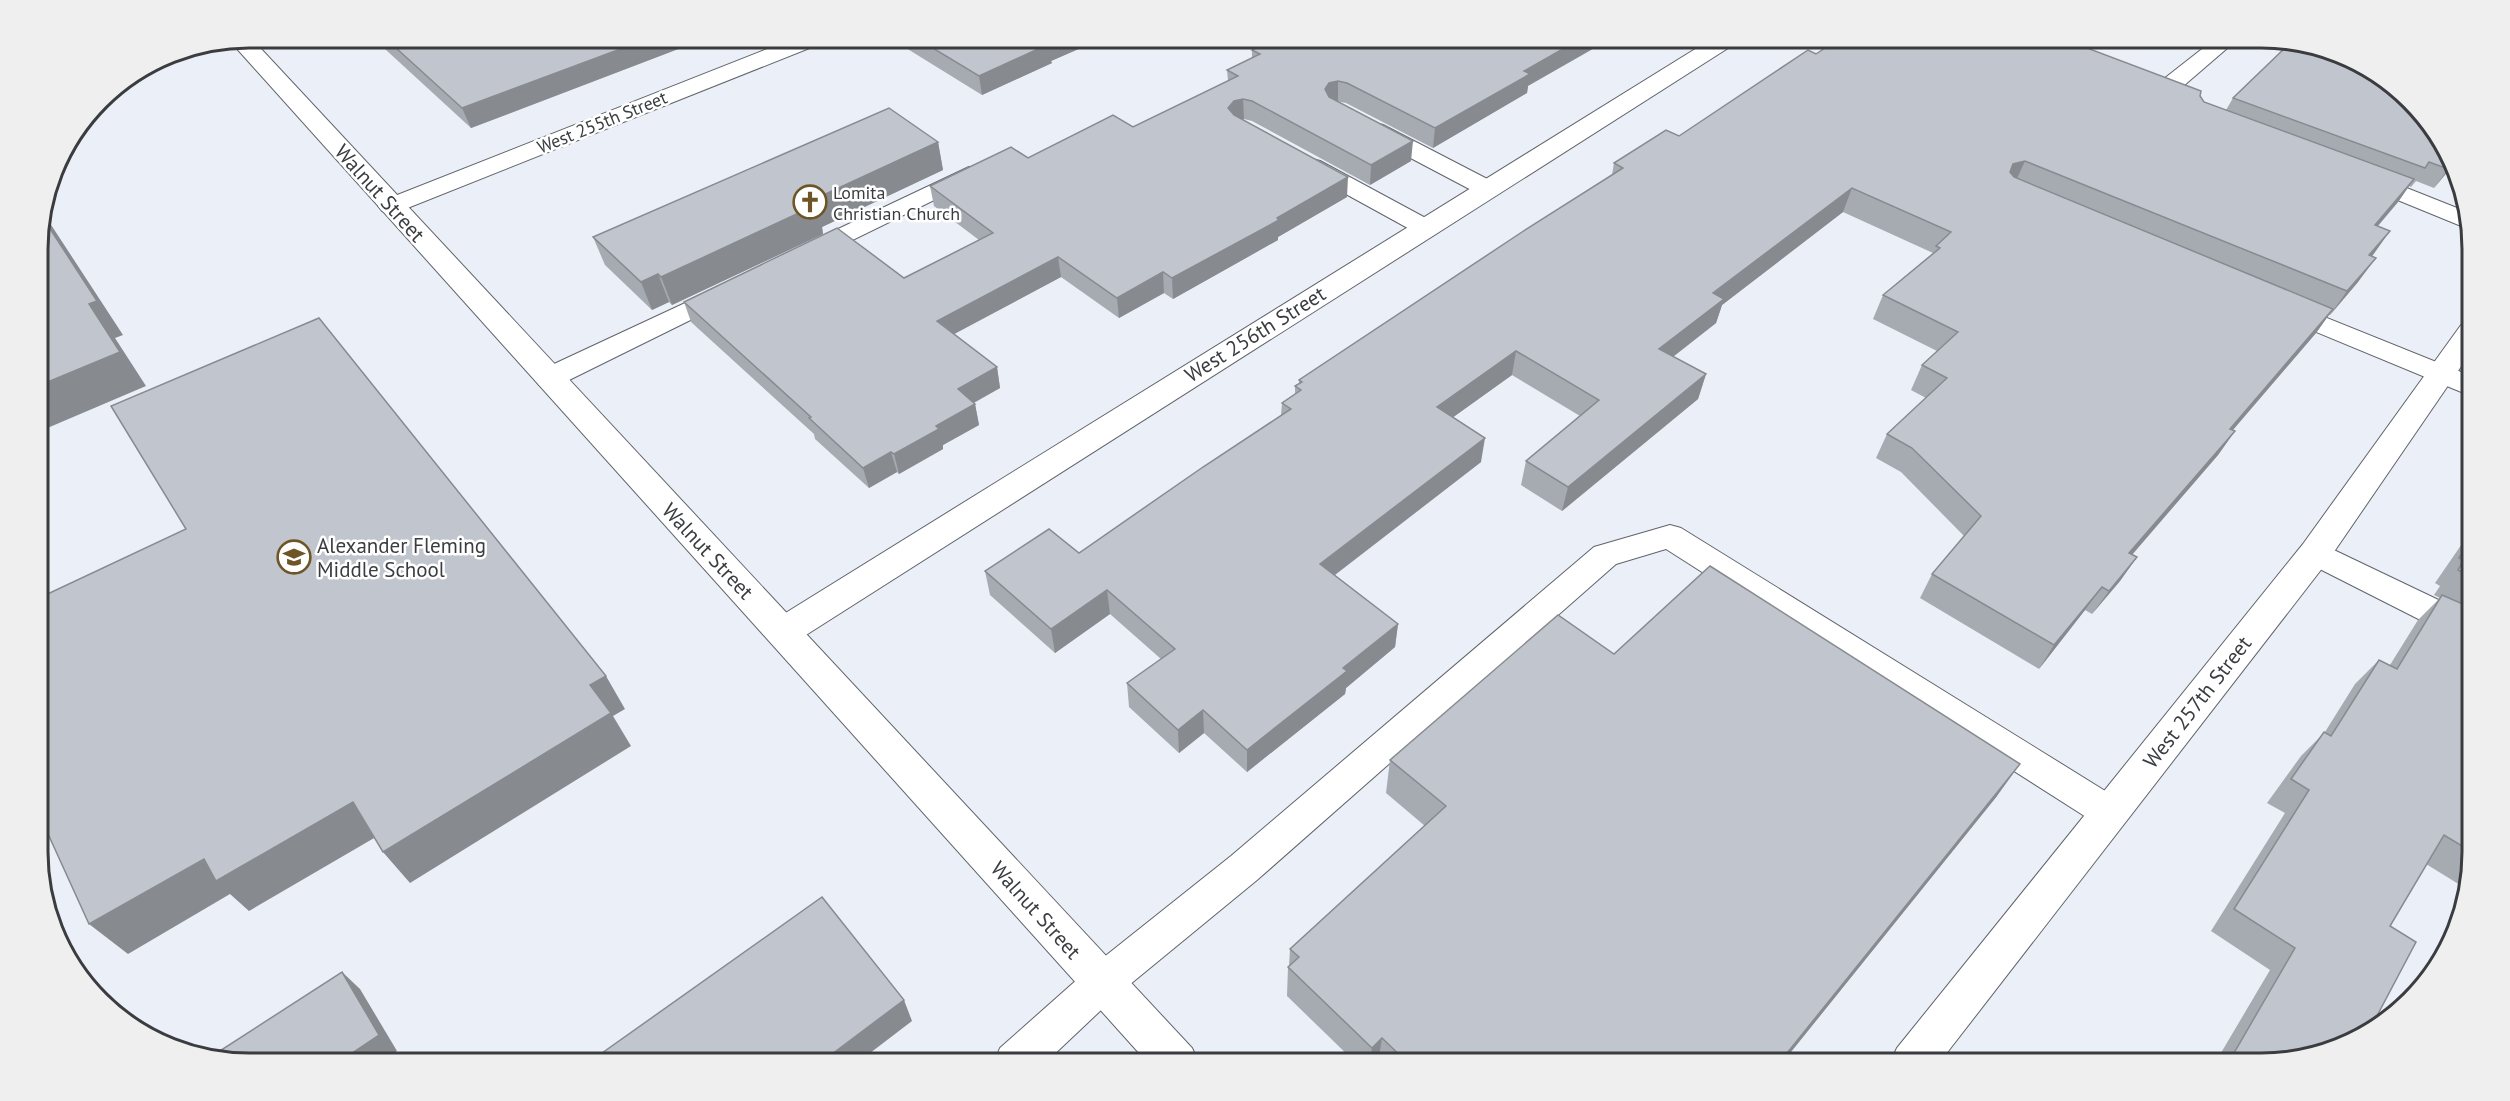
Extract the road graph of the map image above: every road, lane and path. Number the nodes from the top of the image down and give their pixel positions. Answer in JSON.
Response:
{"nodes":[{"id":1,"x":248,"y":48,"type":"edge"},
{"id":2,"x":789,"y":48,"type":"edge"},
{"id":3,"x":1712,"y":48,"type":"edge"},
{"id":4,"x":2216,"y":48,"type":"edge"},
{"id":5,"x":2173,"y":83,"type":"edge"},
{"id":6,"x":1357,"y":121,"type":"edge"},
{"id":7,"x":1293,"y":156,"type":"edge"},
{"id":8,"x":988,"y":166,"type":"edge"},
{"id":9,"x":2338,"y":168,"type":"edge"},
{"id":10,"x":1486,"y":188,"type":"junction"},
{"id":11,"x":391,"y":206,"type":"junction"},
{"id":12,"x":2459,"y":218,"type":"edge"},
{"id":13,"x":1424,"y":227,"type":"junction"},
{"id":14,"x":784,"y":264,"type":"edge"},
{"id":15,"x":752,"y":280,"type":"edge"},
{"id":16,"x":2262,"y":299,"type":"edge"},
{"id":17,"x":2462,"y":361,"type":"edge"},
{"id":18,"x":549,"y":378,"type":"junction"},
{"id":19,"x":2456,"y":381,"type":"edge"},
{"id":20,"x":2315,"y":553,"type":"junction"},
{"id":21,"x":2462,"y":626,"type":"edge"},
{"id":22,"x":783,"y":632,"type":"junction"},
{"id":23,"x":2110,"y":813,"type":"junction"},
{"id":24,"x":1103,"y":982,"type":"junction"},
{"id":25,"x":1026,"y":1053,"type":"edge"},
{"id":26,"x":1168,"y":1053,"type":"edge"},
{"id":27,"x":1920,"y":1053,"type":"edge"}],
"edges":[{"from":1,"to":11,"type":"street","name":"Walnut Street"},
{"from":2,"to":11,"type":"street","name":"West 255th Street"},
{"from":3,"to":10,"type":"street","name":"West 256th Street"},
{"from":4,"to":5,"type":"lane"},
{"from":6,"to":10,"type":"lane"},
{"from":7,"to":13,"type":"lane"},
{"from":8,"to":14,"type":"lane"},
{"from":9,"to":12,"type":"lane"},
{"from":10,"to":13,"type":"street","name":"West 256th Street"},
{"from":11,"to":18,"type":"street","name":"Walnut Street"},
{"from":13,"to":22,"type":"street","name":"West 256th Street"},
{"from":15,"to":18,"type":"lane"},
{"from":16,"to":19,"type":"lane"},
{"from":17,"to":19,"type":"street","name":"West 257th Street"},
{"from":18,"to":22,"type":"street","name":"Walnut Street"},
{"from":19,"to":20,"type":"street","name":"West 257th Street"},
{"from":20,"to":21,"type":"lane"},
{"from":20,"to":23,"type":"street","name":"West 257th Street"},
{"from":22,"to":24,"type":"street","name":"Walnut Street"},
{"from":23,"to":24,"type":"lane"},
{"from":23,"to":27,"type":"street","name":"West 257th Street"},
{"from":24,"to":25,"type":"lane"},
{"from":24,"to":26,"type":"street","name":"Walnut Street"}]}
